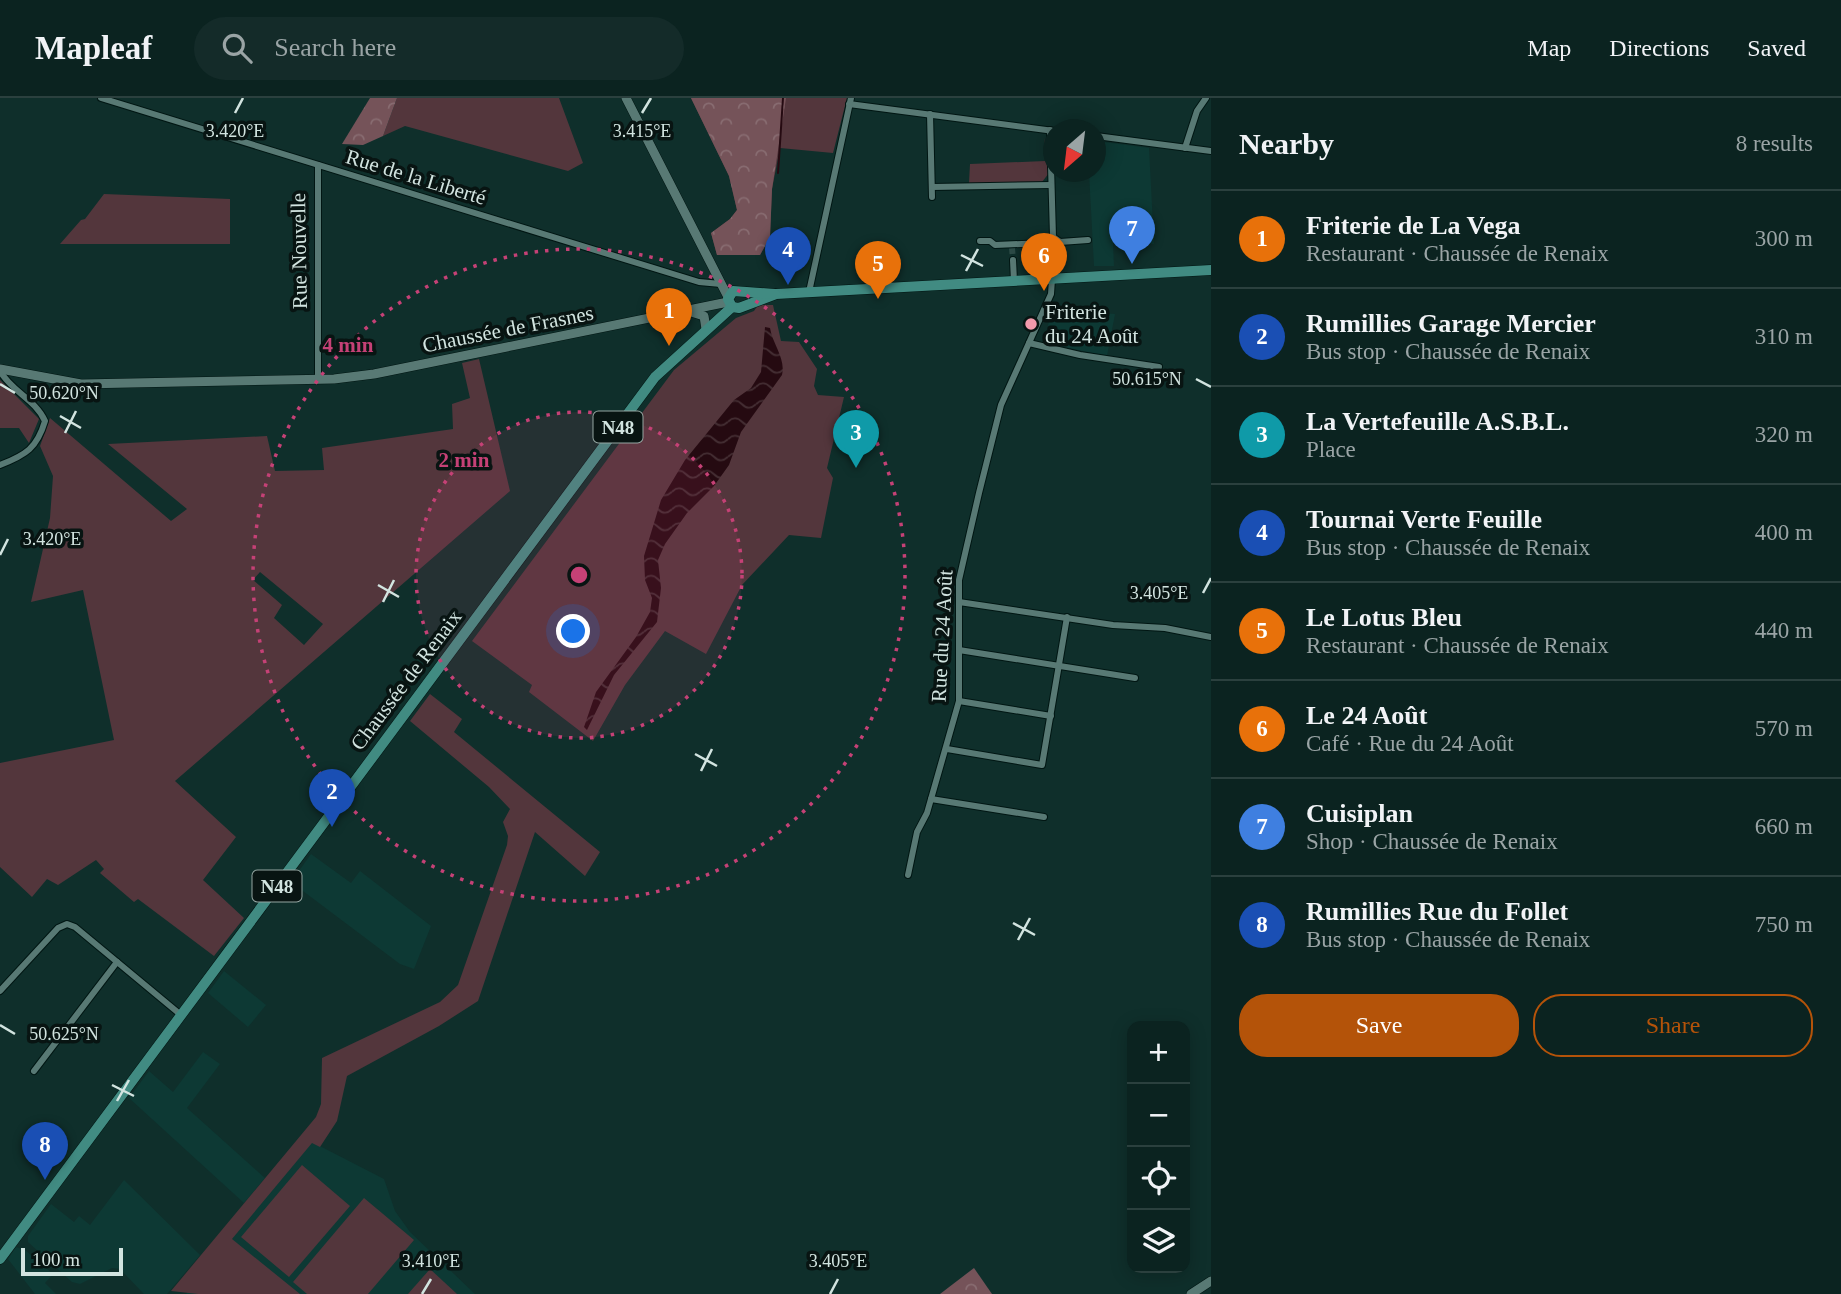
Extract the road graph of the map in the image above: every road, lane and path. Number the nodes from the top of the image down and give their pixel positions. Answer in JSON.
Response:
{"nodes":[{"id":1,"x":101,"y":98,"type":"edge"},
{"id":2,"x":626,"y":98,"type":"edge"},
{"id":3,"x":1206,"y":98,"type":"edge"},
{"id":4,"x":850,"y":101,"type":"edge"},
{"id":5,"x":930,"y":114,"type":"junction"},
{"id":6,"x":1043,"y":130,"type":"edge"},
{"id":7,"x":1106,"y":137,"type":"edge"},
{"id":8,"x":1185,"y":148,"type":"junction"},
{"id":9,"x":1211,"y":151,"type":"edge"},
{"id":10,"x":318,"y":165,"type":"junction"},
{"id":11,"x":1051,"y":182,"type":"edge"},
{"id":12,"x":1051,"y":185,"type":"junction"},
{"id":13,"x":932,"y":187,"type":"junction"},
{"id":14,"x":932,"y":197,"type":"dead end"},
{"id":15,"x":1054,"y":237,"type":"junction"},
{"id":16,"x":1088,"y":240,"type":"dead end"},
{"id":17,"x":980,"y":241,"type":"dead end"},
{"id":18,"x":1013,"y":260,"type":"tunnel mouth"},
{"id":19,"x":1211,"y":270,"type":"edge"},
{"id":20,"x":1052,"y":279,"type":"junction"},
{"id":21,"x":1014,"y":281,"type":"junction"},
{"id":22,"x":721,"y":284,"type":"junction"},
{"id":23,"x":809,"y":292,"type":"junction"},
{"id":24,"x":776,"y":294,"type":"junction"},
{"id":25,"x":733,"y":298,"type":"junction"},
{"id":26,"x":685,"y":311,"type":"junction"},
{"id":27,"x":706,"y":329,"type":"junction"},
{"id":28,"x":1029,"y":343,"type":"junction"},
{"id":29,"x":1158,"y":367,"type":"dead end"},
{"id":30,"x":0,"y":370,"type":"edge"},
{"id":31,"x":318,"y":380,"type":"junction"},
{"id":32,"x":0,"y":465,"type":"edge"},
{"id":33,"x":959,"y":602,"type":"junction"},
{"id":34,"x":1067,"y":617,"type":"junction"},
{"id":35,"x":1211,"y":637,"type":"edge"},
{"id":36,"x":959,"y":650,"type":"junction"},
{"id":37,"x":1059,"y":666,"type":"junction"},
{"id":38,"x":1135,"y":678,"type":"dead end"},
{"id":39,"x":960,"y":701,"type":"junction"},
{"id":40,"x":1051,"y":716,"type":"junction"},
{"id":41,"x":947,"y":749,"type":"junction"},
{"id":42,"x":931,"y":799,"type":"junction"},
{"id":43,"x":1044,"y":817,"type":"dead end"},
{"id":44,"x":908,"y":875,"type":"dead end"},
{"id":45,"x":117,"y":961,"type":"junction"},
{"id":46,"x":0,"y":991,"type":"edge"},
{"id":47,"x":181,"y":1015,"type":"junction"},
{"id":48,"x":34,"y":1071,"type":"dead end"},
{"id":49,"x":0,"y":1259,"type":"edge"},
{"id":50,"x":1211,"y":1281,"type":"edge"},
{"id":51,"x":1191,"y":1294,"type":"edge"}],
"edges":[{"from":1,"to":10,"type":"street","name":"Rue de la Liberté"},
{"from":2,"to":22,"type":"main road"},
{"from":3,"to":8,"type":"street"},
{"from":4,"to":5,"type":"street"},
{"from":4,"to":23,"type":"street"},
{"from":5,"to":6,"type":"street"},
{"from":5,"to":13,"type":"street"},
{"from":7,"to":8,"type":"street"},
{"from":8,"to":9,"type":"street"},
{"from":10,"to":22,"type":"street","name":"Rue de la Liberté"},
{"from":10,"to":31,"type":"street","name":"Rue Nouvelle"},
{"from":11,"to":12,"type":"street"},
{"from":12,"to":13,"type":"street"},
{"from":12,"to":15,"type":"street"},
{"from":13,"to":14,"type":"street"},
{"from":15,"to":16,"type":"street"},
{"from":15,"to":17,"type":"street"},
{"from":18,"to":21,"type":"street"},
{"from":19,"to":20,"type":"main road","number":"N48"},
{"from":20,"to":21,"type":"main road","number":"N48"},
{"from":20,"to":28,"type":"street","name":"Rue du 24 Août"},
{"from":21,"to":23,"type":"main road","number":"N48"},
{"from":22,"to":25,"type":"main road"},
{"from":23,"to":24,"type":"main road","number":"N48"},
{"from":24,"to":25,"type":"main road","number":"N48"},
{"from":24,"to":25,"type":"main road","number":"N48"},
{"from":25,"to":26,"type":"main road","name":"Chaussée de Frasnes"},
{"from":25,"to":27,"type":"main road","name":"Chaussée de Renaix","number":"N48"},
{"from":26,"to":27,"type":"main road"},
{"from":26,"to":31,"type":"main road","name":"Chaussée de Frasnes"},
{"from":27,"to":47,"type":"main road","name":"Chaussée de Renaix","number":"N48"},
{"from":28,"to":29,"type":"street"},
{"from":28,"to":33,"type":"street","name":"Rue du 24 Août"},
{"from":30,"to":31,"type":"main road","name":"Chaussée de Frasnes"},
{"from":30,"to":32,"type":"street"},
{"from":33,"to":34,"type":"street"},
{"from":33,"to":36,"type":"street","name":"Rue du 24 Août"},
{"from":34,"to":35,"type":"street"},
{"from":34,"to":37,"type":"street"},
{"from":36,"to":37,"type":"street"},
{"from":36,"to":39,"type":"street","name":"Rue du 24 Août"},
{"from":37,"to":38,"type":"street"},
{"from":37,"to":40,"type":"street"},
{"from":39,"to":40,"type":"street"},
{"from":39,"to":41,"type":"street","name":"Rue du 24 Août"},
{"from":40,"to":41,"type":"street"},
{"from":41,"to":42,"type":"street","name":"Rue du 24 Août"},
{"from":42,"to":43,"type":"street"},
{"from":42,"to":44,"type":"street","name":"Rue du 24 Août"},
{"from":45,"to":46,"type":"street"},
{"from":45,"to":47,"type":"street"},
{"from":45,"to":48,"type":"street"},
{"from":47,"to":49,"type":"main road","name":"Chaussée de Renaix","number":"N48"},
{"from":50,"to":51,"type":"main road"}]}
